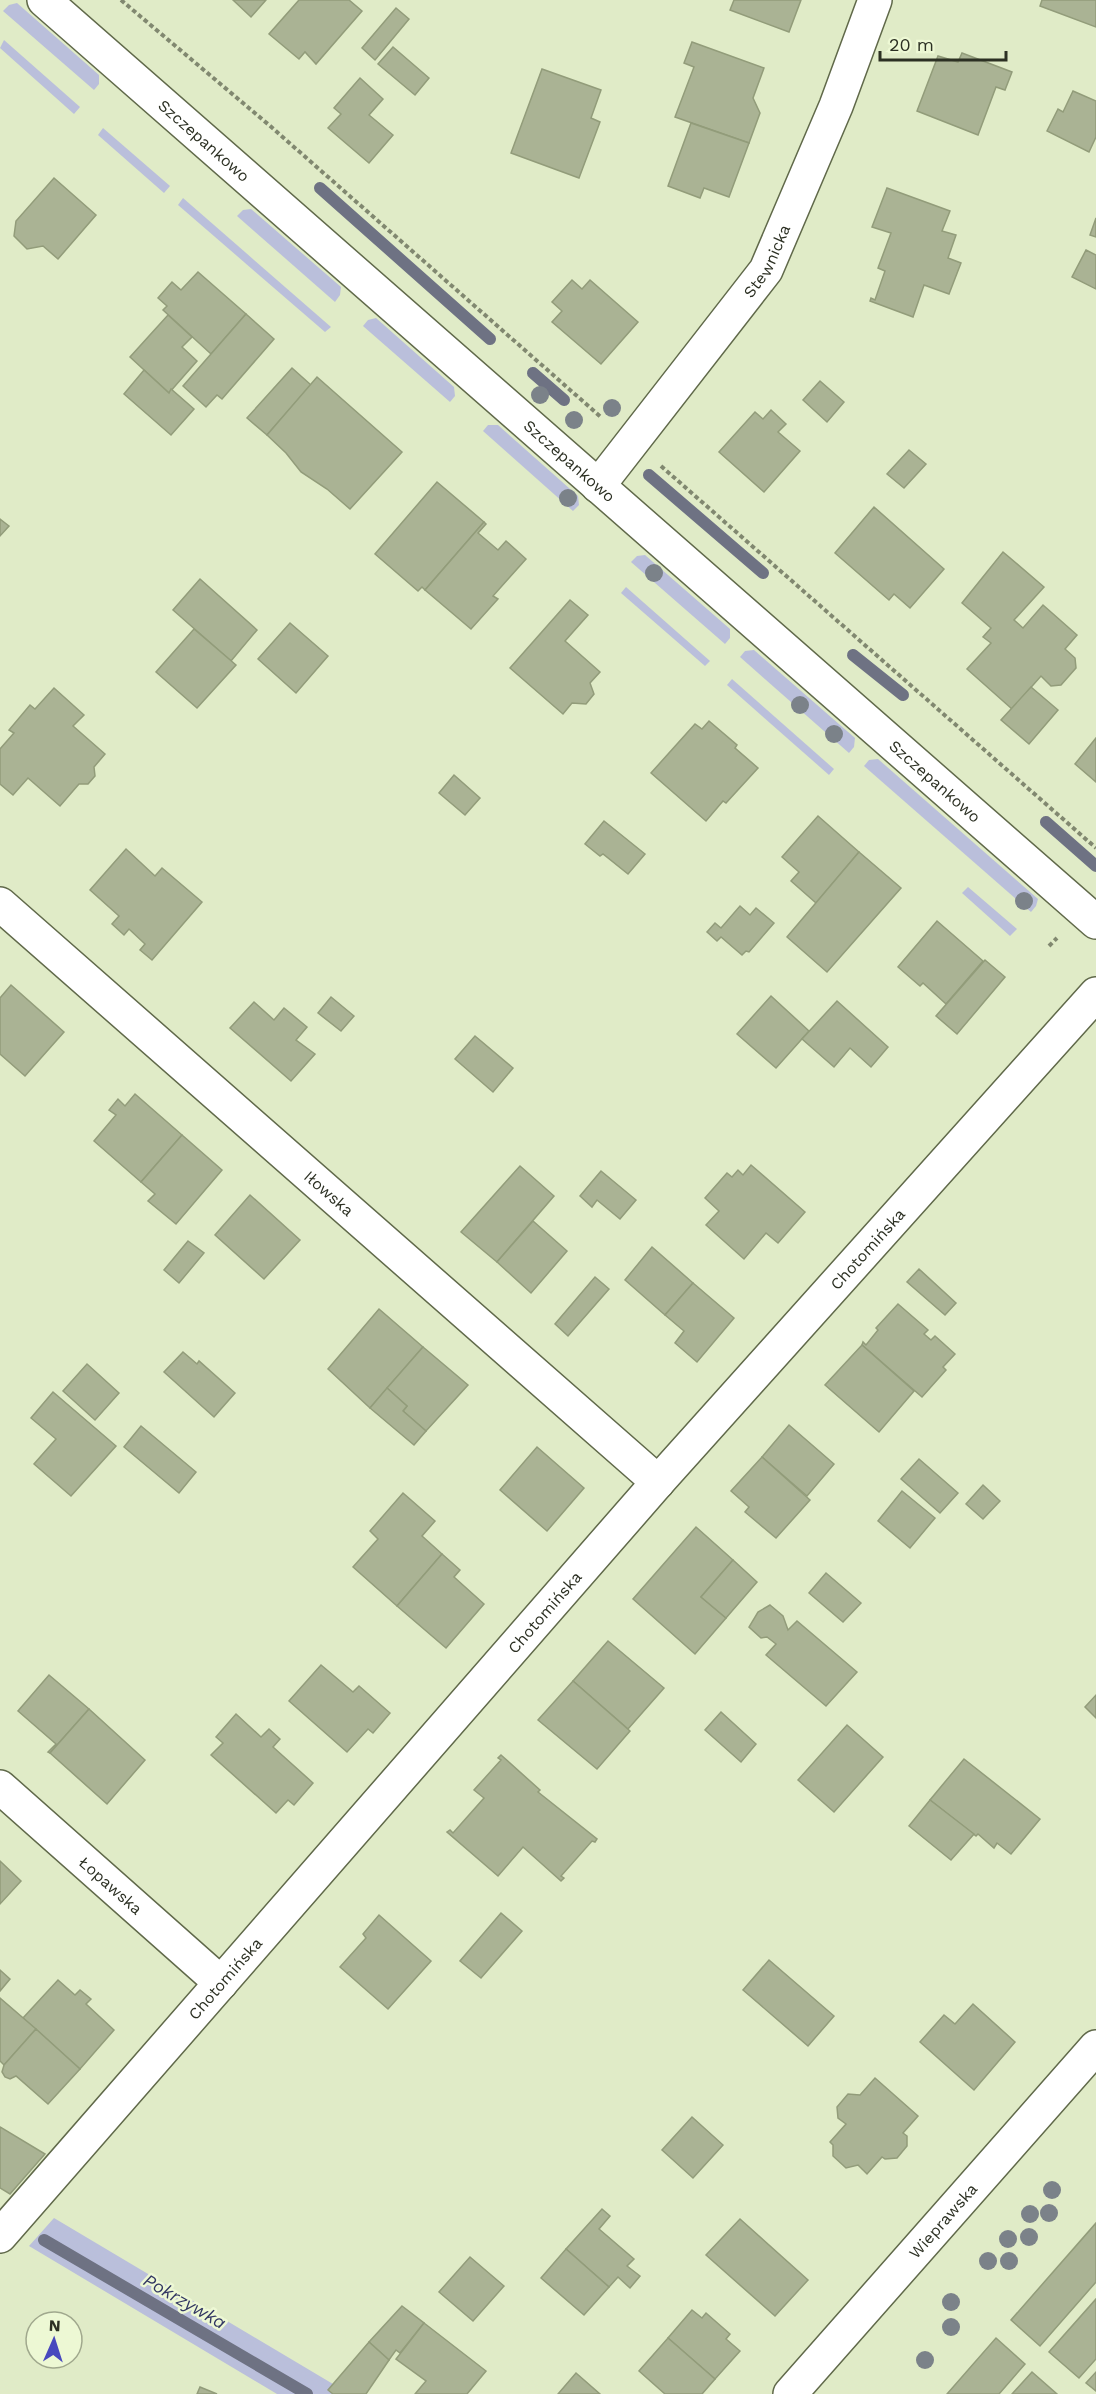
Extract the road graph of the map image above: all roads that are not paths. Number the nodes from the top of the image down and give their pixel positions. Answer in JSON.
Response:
{"nodes":[{"id":1,"x":44,"y":0,"type":"edge"},
{"id":2,"x":875,"y":0,"type":"edge"},
{"id":3,"x":598,"y":486,"type":"junction"},
{"id":4,"x":0,"y":904,"type":"edge"},
{"id":5,"x":1096,"y":922,"type":"edge"},
{"id":6,"x":1096,"y":994,"type":"edge"},
{"id":7,"x":658,"y":1482,"type":"junction"},
{"id":8,"x":0,"y":1787,"type":"edge"},
{"id":9,"x":221,"y":1983,"type":"junction"},
{"id":10,"x":1096,"y":2047,"type":"edge"},
{"id":11,"x":0,"y":2236,"type":"edge"},
{"id":12,"x":790,"y":2394,"type":"edge"}],
"edges":[{"from":1,"to":3,"type":"street","name":"Szczepankowo"},
{"from":2,"to":3,"type":"street","name":"Stewnicka"},
{"from":3,"to":5,"type":"street","name":"Szczepankowo"},
{"from":4,"to":7,"type":"street","name":"Iłowska"},
{"from":6,"to":7,"type":"street","name":"Chotomińska"},
{"from":7,"to":9,"type":"street","name":"Chotomińska"},
{"from":8,"to":9,"type":"street","name":"Łopawska"},
{"from":9,"to":11,"type":"street","name":"Chotomińska"},
{"from":10,"to":12,"type":"street","name":"Wieprawska"}]}
